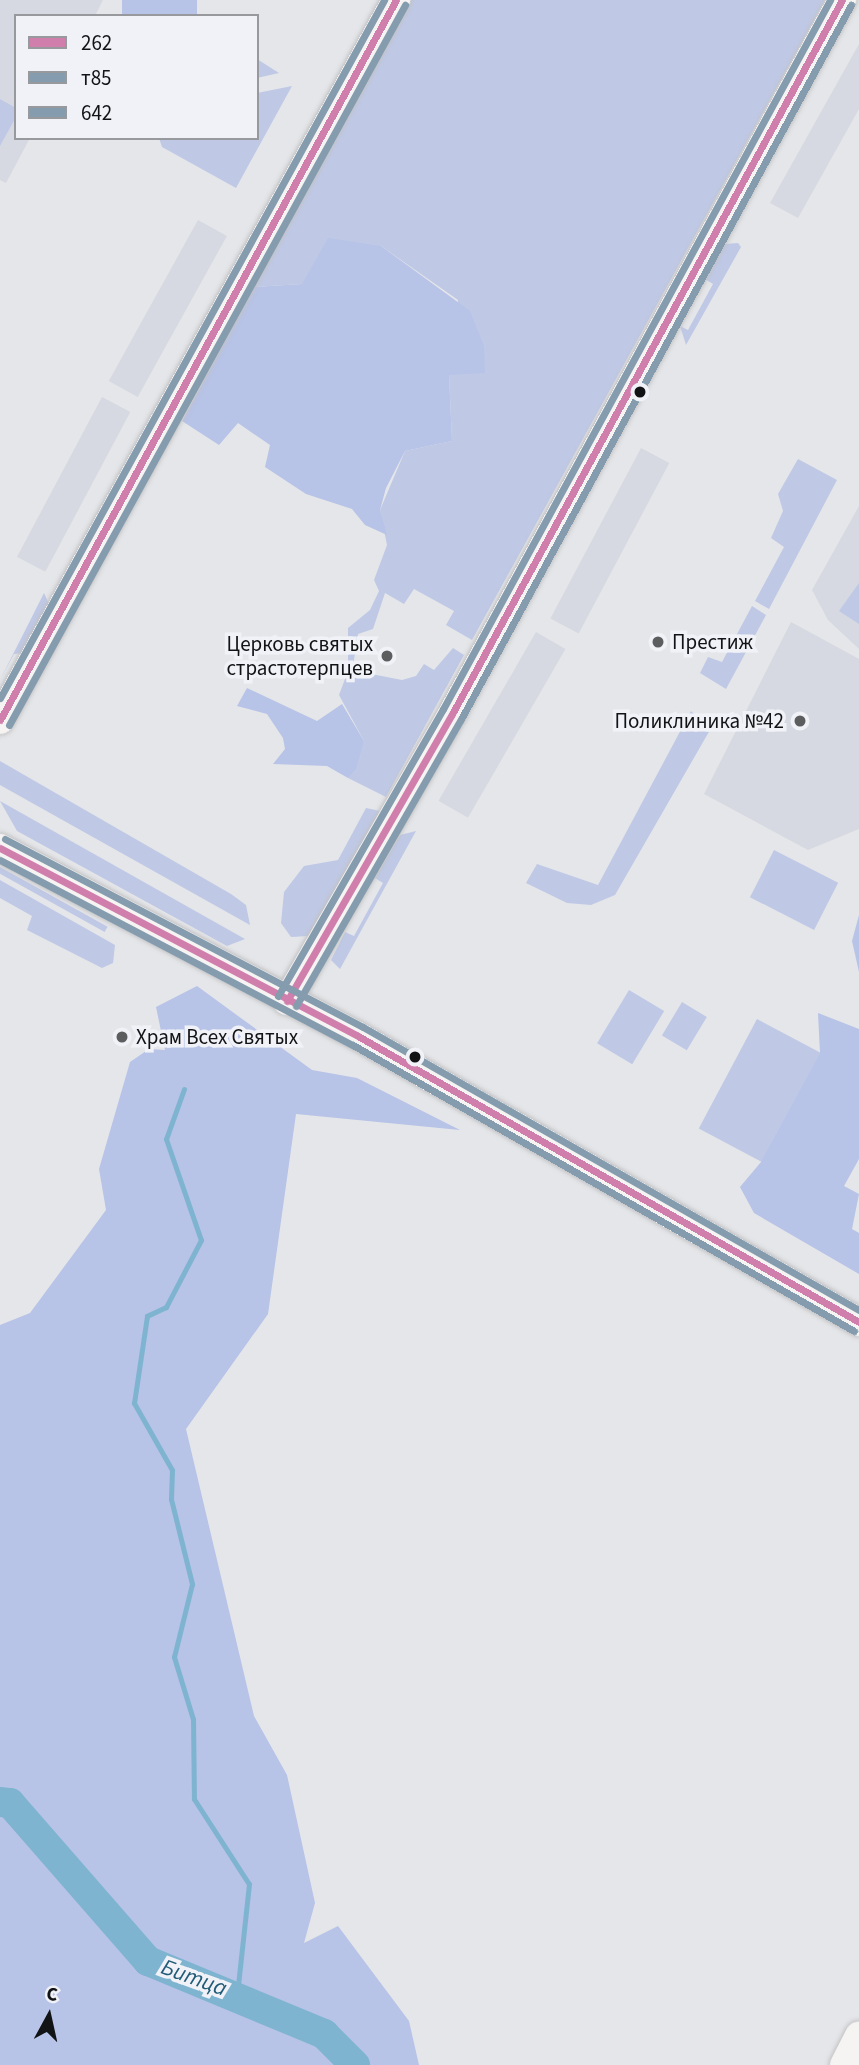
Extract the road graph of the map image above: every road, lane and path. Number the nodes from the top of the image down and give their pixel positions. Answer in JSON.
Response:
{"nodes":[{"id":1,"x":396,"y":0,"type":"edge"},
{"id":2,"x":842,"y":0,"type":"edge"},
{"id":3,"x":0,"y":720,"type":"edge"},
{"id":4,"x":0,"y":848,"type":"edge"},
{"id":5,"x":288,"y":1001,"type":"junction"},
{"id":6,"x":859,"y":1322,"type":"edge"},
{"id":7,"x":859,"y":2036,"type":"edge"},
{"id":8,"x":844,"y":2065,"type":"edge"}],
"edges":[{"from":1,"to":3,"type":"main road"},
{"from":2,"to":5,"type":"main road"},
{"from":4,"to":5,"type":"main road"},
{"from":5,"to":6,"type":"main road"},
{"from":7,"to":8,"type":"main road"}]}
